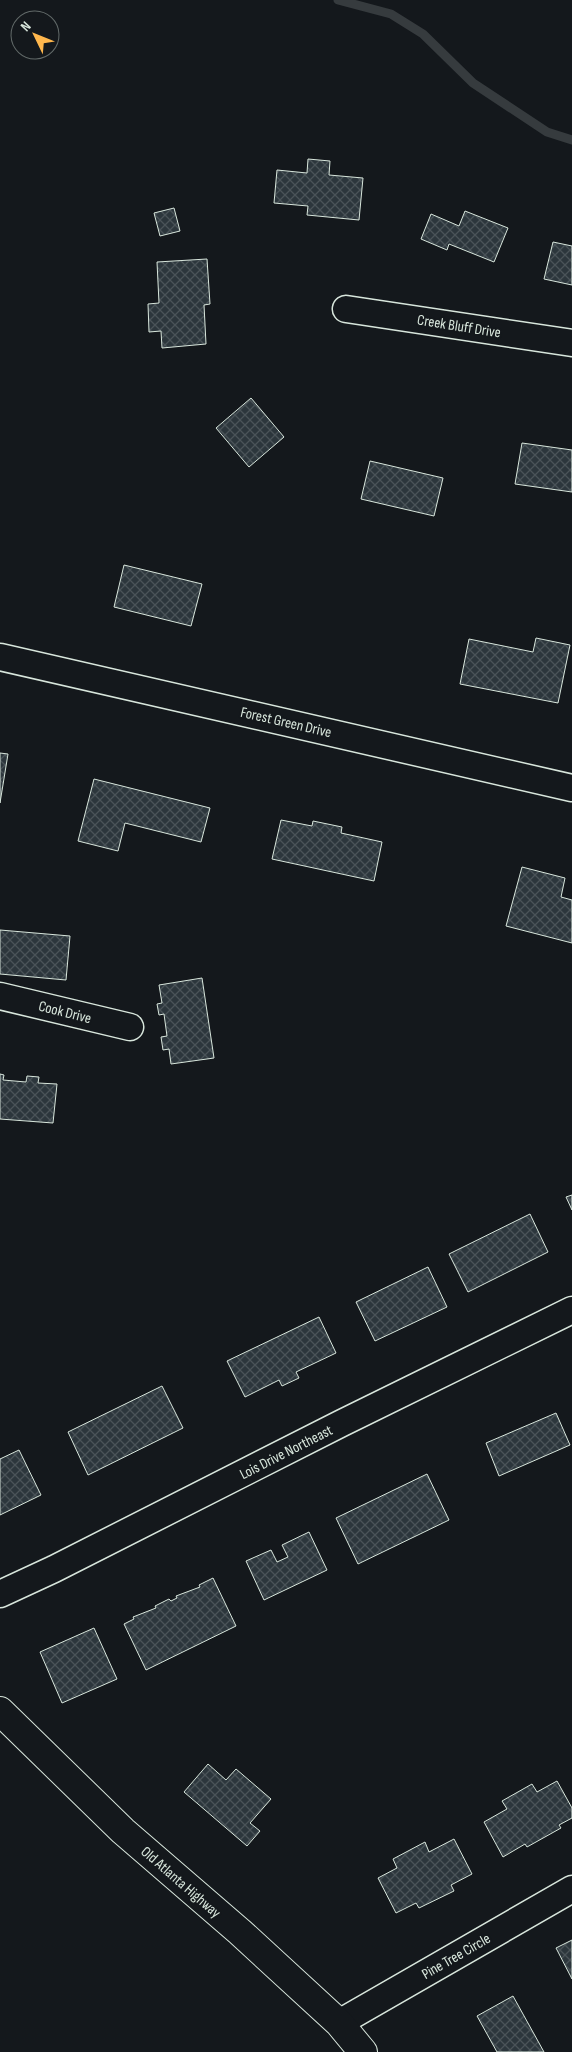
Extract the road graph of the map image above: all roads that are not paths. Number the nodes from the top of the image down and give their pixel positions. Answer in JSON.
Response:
{"nodes":[{"id":1,"x":346,"y":309,"type":"dead end"},
{"id":2,"x":572,"y":343,"type":"edge"},
{"id":3,"x":0,"y":656,"type":"edge"},
{"id":4,"x":572,"y":788,"type":"edge"},
{"id":5,"x":0,"y":996,"type":"edge"},
{"id":6,"x":130,"y":1027,"type":"dead end"},
{"id":7,"x":572,"y":1310,"type":"edge"},
{"id":8,"x":0,"y":1594,"type":"edge"},
{"id":9,"x":0,"y":1711,"type":"edge"},
{"id":10,"x":572,"y":1889,"type":"edge"},
{"id":11,"x":339,"y":2023,"type":"junction"},
{"id":12,"x":363,"y":2052,"type":"edge"}],
"edges":[{"from":1,"to":2,"type":"street","name":"Creek Bluff Drive"},
{"from":3,"to":4,"type":"street","name":"Forest Green Drive"},
{"from":5,"to":6,"type":"street","name":"Cook Drive"},
{"from":7,"to":8,"type":"street","name":"Lois Drive Northeast"},
{"from":9,"to":11,"type":"street","name":"Old Atlanta Highway"},
{"from":10,"to":11,"type":"street","name":"Pine Tree Circle"},
{"from":11,"to":12,"type":"street","name":"Old Atlanta Highway"}]}
